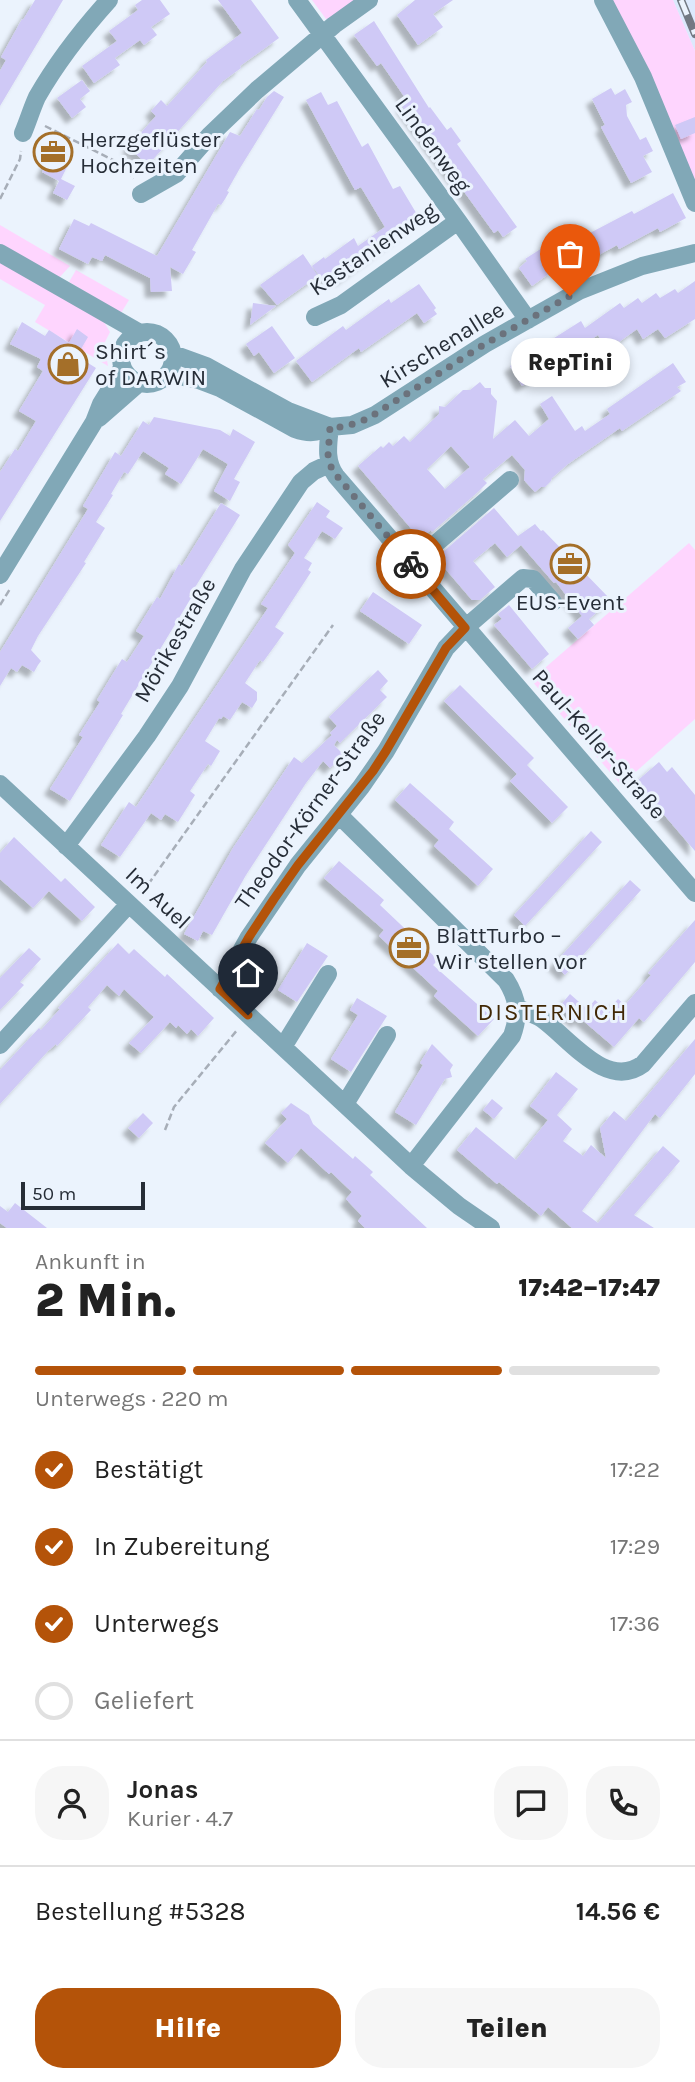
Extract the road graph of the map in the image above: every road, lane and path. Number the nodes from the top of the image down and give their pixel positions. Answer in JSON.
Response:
{"nodes":[{"id":1,"x":108,"y":0,"type":"edge"},
{"id":2,"x":296,"y":0,"type":"edge"},
{"id":3,"x":369,"y":0,"type":"edge"},
{"id":4,"x":603,"y":0,"type":"edge"},
{"id":5,"x":322,"y":35,"type":"junction"},
{"id":6,"x":26,"y":125,"type":"junction"},
{"id":7,"x":141,"y":194,"type":"joint"},
{"id":8,"x":0,"y":199,"type":"edge"},
{"id":9,"x":695,"y":203,"type":"edge"},
{"id":10,"x":458,"y":220,"type":"junction"},
{"id":11,"x":0,"y":253,"type":"edge"},
{"id":12,"x":695,"y":253,"type":"edge"},
{"id":13,"x":93,"y":306,"type":"junction"},
{"id":14,"x":315,"y":317,"type":"dead end"},
{"id":15,"x":528,"y":320,"type":"junction"},
{"id":16,"x":140,"y":333,"type":"junction"},
{"id":17,"x":173,"y":354,"type":"junction"},
{"id":18,"x":122,"y":358,"type":"junction"},
{"id":19,"x":168,"y":374,"type":"junction"},
{"id":20,"x":139,"y":383,"type":"junction"},
{"id":21,"x":94,"y":422,"type":"junction"},
{"id":22,"x":330,"y":427,"type":"junction"},
{"id":23,"x":329,"y":464,"type":"junction"},
{"id":24,"x":510,"y":480,"type":"dead end"},
{"id":25,"x":412,"y":564,"type":"junction"},
{"id":26,"x":0,"y":575,"type":"edge"},
{"id":27,"x":553,"y":602,"type":"dead end"},
{"id":28,"x":333,"y":625,"type":"dead end"},
{"id":29,"x":465,"y":628,"type":"junction"},
{"id":30,"x":0,"y":784,"type":"edge"},
{"id":31,"x":339,"y":815,"type":"junction"},
{"id":32,"x":66,"y":846,"type":"junction"},
{"id":33,"x":695,"y":893,"type":"edge"},
{"id":34,"x":129,"y":904,"type":"junction"},
{"id":35,"x":328,"y":974,"type":"dead end"},
{"id":36,"x":220,"y":989,"type":"junction"},
{"id":37,"x":695,"y":1003,"type":"edge"},
{"id":38,"x":517,"y":1008,"type":"junction"},
{"id":39,"x":248,"y":1015,"type":"junction"},
{"id":40,"x":387,"y":1035,"type":"dead end"},
{"id":41,"x":0,"y":1045,"type":"edge"},
{"id":42,"x":283,"y":1047,"type":"junction"},
{"id":43,"x":345,"y":1104,"type":"junction"},
{"id":44,"x":165,"y":1130,"type":"dead end"},
{"id":45,"x":411,"y":1166,"type":"junction"},
{"id":46,"x":491,"y":1228,"type":"edge"}],
"edges":[{"from":1,"to":6,"type":"street"},
{"from":2,"to":5,"type":"street","name":"Lindenweg"},
{"from":3,"to":5,"type":"street"},
{"from":4,"to":9,"type":"street"},
{"from":5,"to":7,"type":"street"},
{"from":5,"to":10,"type":"street","name":"Lindenweg"},
{"from":6,"to":7,"type":"path"},
{"from":6,"to":8,"type":"path"},
{"from":10,"to":14,"type":"street","name":"Kastanienweg"},
{"from":10,"to":15,"type":"street","name":"Lindenweg"},
{"from":11,"to":13,"type":"street"},
{"from":12,"to":15,"type":"street","name":"Kirschenallee"},
{"from":13,"to":16,"type":"street"},
{"from":13,"to":18,"type":"street"},
{"from":15,"to":22,"type":"street","name":"Kirschenallee"},
{"from":16,"to":17,"type":"street"},
{"from":16,"to":18,"type":"street"},
{"from":17,"to":19,"type":"street"},
{"from":17,"to":22,"type":"street"},
{"from":18,"to":20,"type":"street"},
{"from":18,"to":21,"type":"street"},
{"from":19,"to":20,"type":"street"},
{"from":19,"to":22,"type":"street","name":"Kirschenallee"},
{"from":20,"to":21,"type":"street"},
{"from":21,"to":26,"type":"street"},
{"from":22,"to":23,"type":"street"},
{"from":23,"to":25,"type":"street","name":"Paul-Keller-Straße"},
{"from":23,"to":32,"type":"street","name":"Mörikestraße"},
{"from":24,"to":25,"type":"street"},
{"from":25,"to":29,"type":"street","name":"Paul-Keller-Straße"},
{"from":27,"to":29,"type":"street"},
{"from":28,"to":34,"type":"path"},
{"from":29,"to":31,"type":"street","name":"Theodor-Körner-Straße"},
{"from":29,"to":33,"type":"street","name":"Paul-Keller-Straße"},
{"from":30,"to":32,"type":"street","name":"Im Auel"},
{"from":31,"to":36,"type":"street","name":"Theodor-Körner-Straße"},
{"from":31,"to":38,"type":"street"},
{"from":32,"to":34,"type":"street","name":"Im Auel"},
{"from":34,"to":36,"type":"street","name":"Im Auel"},
{"from":34,"to":41,"type":"street"},
{"from":35,"to":42,"type":"street"},
{"from":36,"to":39,"type":"street","name":"Im Auel"},
{"from":37,"to":38,"type":"street"},
{"from":38,"to":45,"type":"street"},
{"from":39,"to":42,"type":"street","name":"Im Auel"},
{"from":39,"to":44,"type":"path"},
{"from":40,"to":43,"type":"street"},
{"from":42,"to":43,"type":"street","name":"Im Auel"},
{"from":43,"to":45,"type":"street","name":"Im Auel"},
{"from":45,"to":46,"type":"street","name":"Im Auel"}]}
